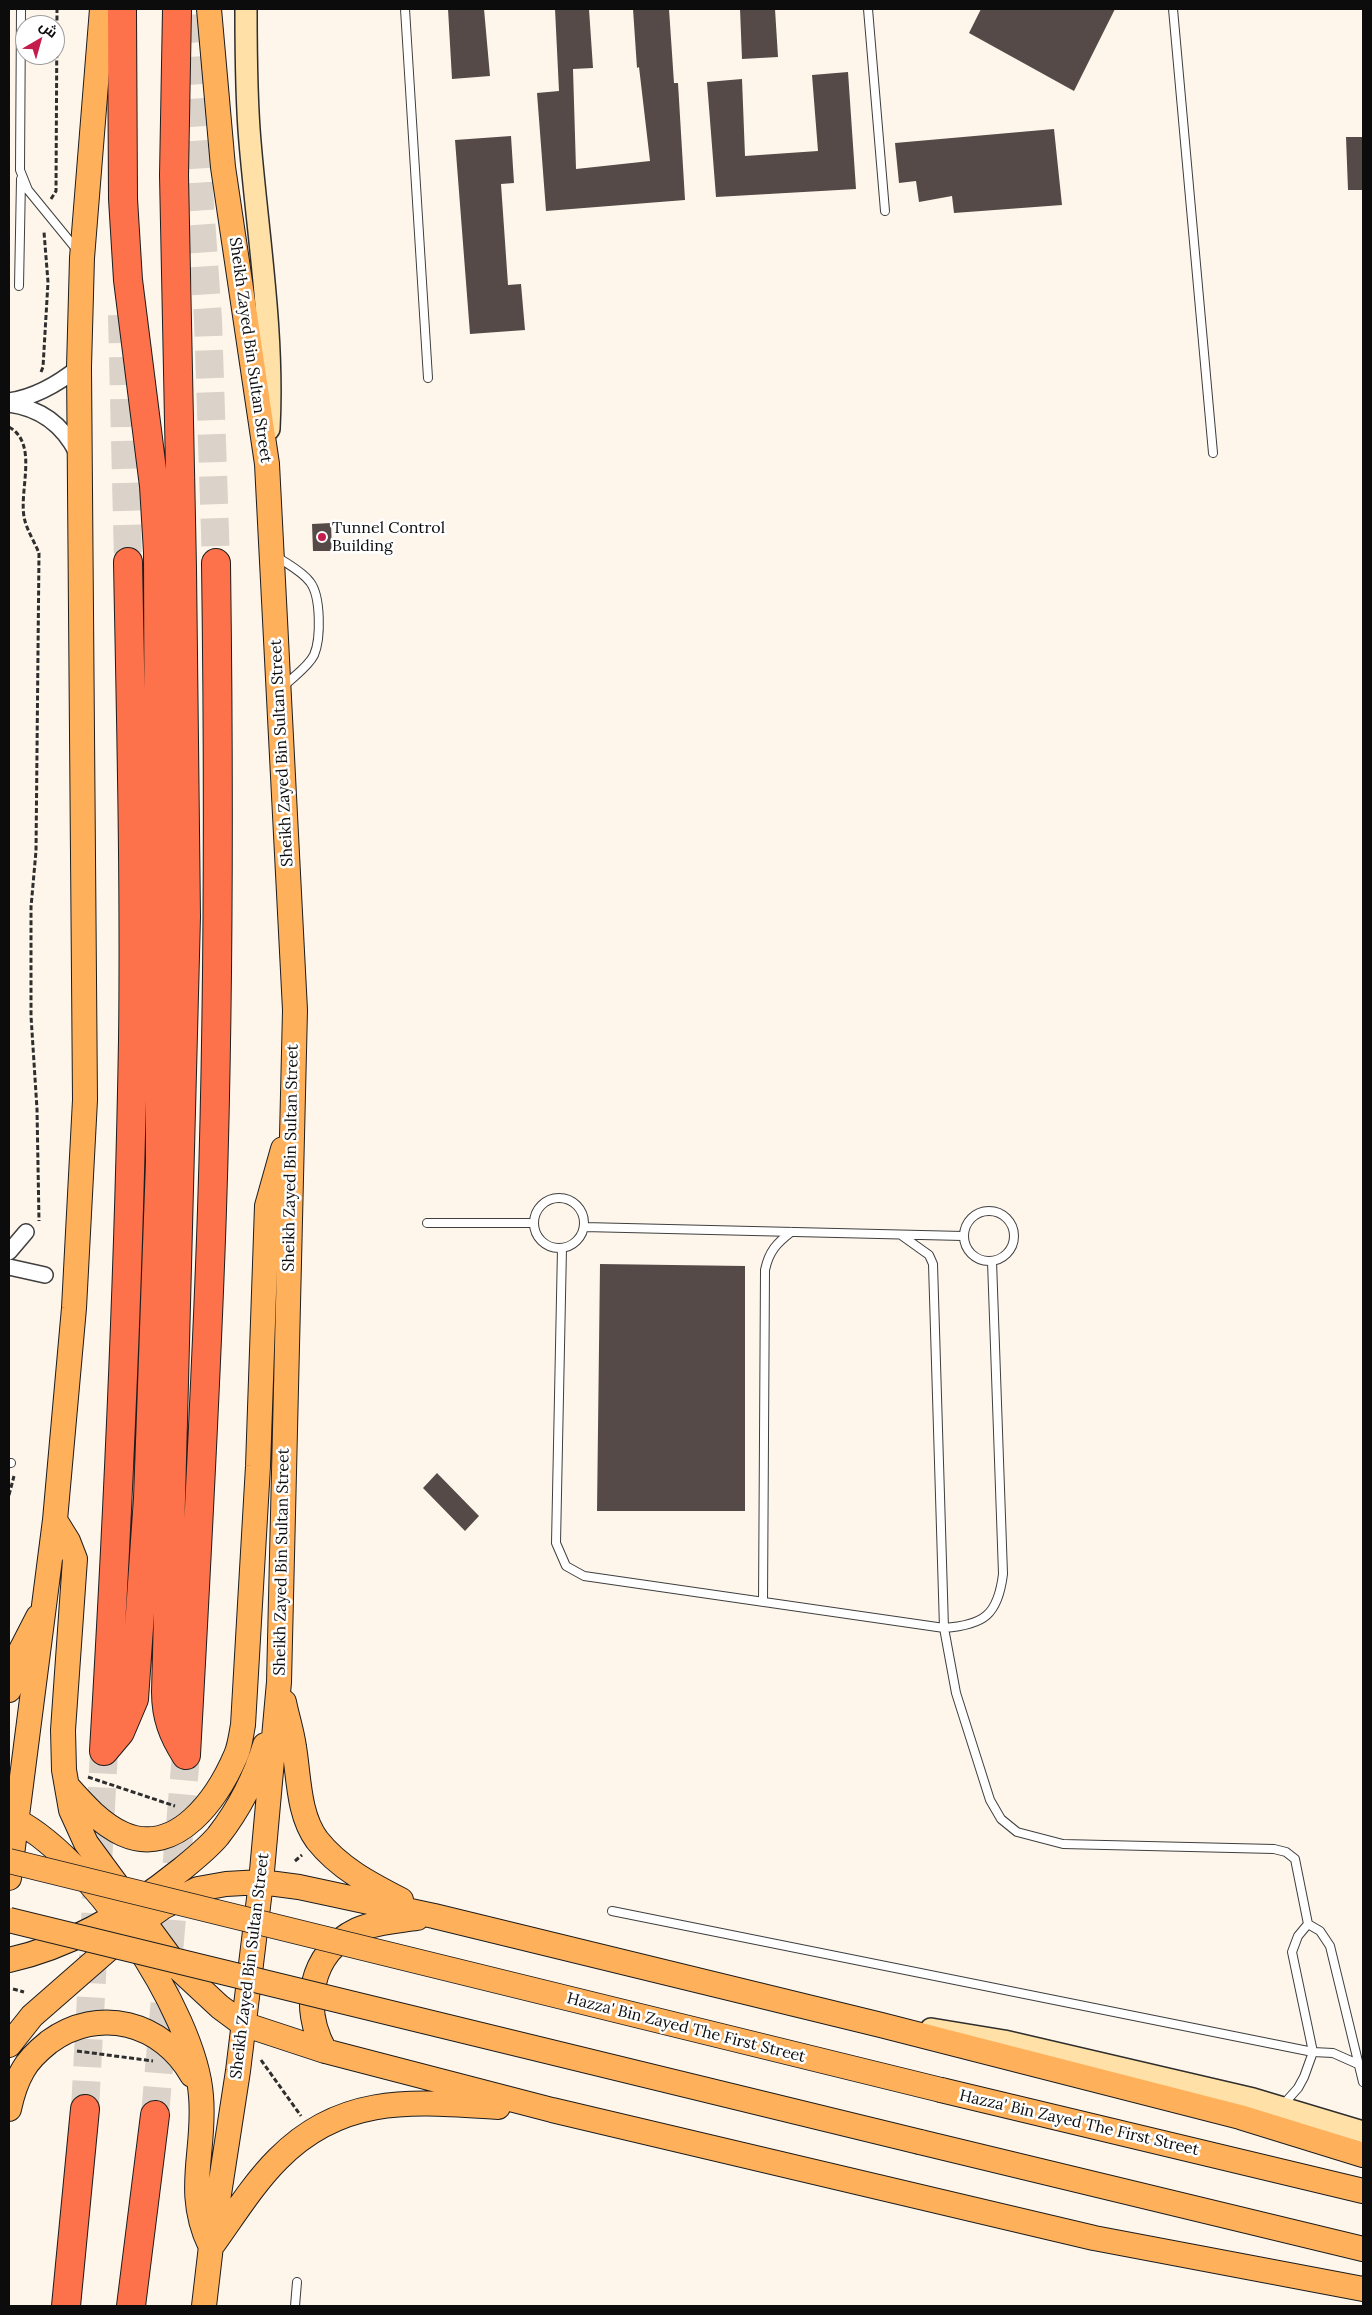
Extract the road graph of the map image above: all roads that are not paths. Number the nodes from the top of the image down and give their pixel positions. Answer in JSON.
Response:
{"nodes":[{"id":1,"x":21,"y":9,"type":"edge"},
{"id":2,"x":102,"y":9,"type":"edge"},
{"id":3,"x":122,"y":9,"type":"edge"},
{"id":4,"x":177,"y":9,"type":"edge"},
{"id":5,"x":209,"y":9,"type":"edge"},
{"id":6,"x":246,"y":9,"type":"edge"},
{"id":7,"x":405,"y":9,"type":"edge"},
{"id":8,"x":868,"y":9,"type":"edge"},
{"id":9,"x":1172,"y":9,"type":"edge"},
{"id":10,"x":22,"y":177,"type":"junction"},
{"id":11,"x":885,"y":211,"type":"dead end"},
{"id":12,"x":82,"y":258,"type":"junction"},
{"id":13,"x":19,"y":286,"type":"dead end"},
{"id":14,"x":79,"y":367,"type":"junction"},
{"id":15,"x":428,"y":378,"type":"dead end"},
{"id":16,"x":9,"y":403,"type":"edge"},
{"id":17,"x":1213,"y":453,"type":"dead end"},
{"id":18,"x":79,"y":457,"type":"junction"},
{"id":19,"x":267,"y":464,"type":"junction"},
{"id":20,"x":272,"y":554,"type":"junction"},
{"id":21,"x":128,"y":562,"type":"tunnel mouth"},
{"id":22,"x":216,"y":562,"type":"tunnel mouth"},
{"id":23,"x":279,"y":690,"type":"junction"},
{"id":24,"x":292,"y":1115,"type":"junction"},
{"id":25,"x":427,"y":1223,"type":"dead end"},
{"id":26,"x":534,"y":1223,"type":"junction"},
{"id":27,"x":584,"y":1227,"type":"junction"},
{"id":28,"x":32,"y":1230,"type":"road end"},
{"id":29,"x":791,"y":1232,"type":"junction"},
{"id":30,"x":901,"y":1235,"type":"junction"},
{"id":31,"x":963,"y":1236,"type":"junction"},
{"id":32,"x":562,"y":1248,"type":"junction"},
{"id":33,"x":9,"y":1252,"type":"edge"},
{"id":34,"x":992,"y":1261,"type":"junction"},
{"id":35,"x":9,"y":1267,"type":"edge"},
{"id":36,"x":45,"y":1275,"type":"dead end"},
{"id":37,"x":55,"y":1520,"type":"junction"},
{"id":38,"x":763,"y":1602,"type":"junction"},
{"id":39,"x":45,"y":1604,"type":"junction"},
{"id":40,"x":944,"y":1628,"type":"junction"},
{"id":41,"x":279,"y":1682,"type":"junction"},
{"id":42,"x":9,"y":1690,"type":"edge"},
{"id":43,"x":73,"y":1779,"type":"junction"},
{"id":44,"x":12,"y":1819,"type":"edge"},
{"id":45,"x":9,"y":1861,"type":"edge"},
{"id":46,"x":9,"y":1878,"type":"edge"},
{"id":47,"x":261,"y":1882,"type":"junction"},
{"id":48,"x":612,"y":1911,"type":"dead end"},
{"id":49,"x":434,"y":1916,"type":"junction"},
{"id":50,"x":130,"y":1918,"type":"junction"},
{"id":51,"x":9,"y":1920,"type":"edge"},
{"id":52,"x":1308,"y":1924,"type":"junction"},
{"id":53,"x":9,"y":1960,"type":"edge"},
{"id":54,"x":243,"y":2024,"type":"junction"},
{"id":55,"x":881,"y":2025,"type":"junction"},
{"id":56,"x":9,"y":2045,"type":"edge"},
{"id":57,"x":325,"y":2051,"type":"junction"},
{"id":58,"x":1313,"y":2052,"type":"junction"},
{"id":59,"x":1360,"y":2065,"type":"junction"},
{"id":60,"x":1363,"y":2082,"type":"edge"},
{"id":61,"x":201,"y":2095,"type":"junction"},
{"id":62,"x":1281,"y":2108,"type":"junction"},
{"id":63,"x":9,"y":2109,"type":"edge"},
{"id":64,"x":85,"y":2109,"type":"tunnel mouth"},
{"id":65,"x":552,"y":2110,"type":"junction"},
{"id":66,"x":155,"y":2115,"type":"tunnel mouth"},
{"id":67,"x":1363,"y":2132,"type":"edge"},
{"id":68,"x":1363,"y":2155,"type":"edge"},
{"id":69,"x":1363,"y":2191,"type":"edge"},
{"id":70,"x":211,"y":2246,"type":"junction"},
{"id":71,"x":1363,"y":2249,"type":"edge"},
{"id":72,"x":297,"y":2282,"type":"dead end"},
{"id":73,"x":1363,"y":2289,"type":"edge"},
{"id":74,"x":66,"y":2306,"type":"edge"},
{"id":75,"x":131,"y":2306,"type":"edge"},
{"id":76,"x":204,"y":2306,"type":"edge"},
{"id":77,"x":294,"y":2306,"type":"edge"}],
"edges":[{"from":1,"to":10,"type":"lane"},
{"from":2,"to":12,"type":"main road"},
{"from":3,"to":21,"type":"highway"},
{"from":4,"to":22,"type":"highway"},
{"from":5,"to":19,"type":"main road","name":"Sheikh Zayed Bin Sultan Street"},
{"from":6,"to":19,"type":"street"},
{"from":7,"to":15,"type":"lane"},
{"from":8,"to":11,"type":"lane"},
{"from":9,"to":17,"type":"lane"},
{"from":10,"to":12,"type":"lane"},
{"from":10,"to":13,"type":"lane"},
{"from":12,"to":14,"type":"main road"},
{"from":14,"to":16,"type":"street"},
{"from":14,"to":18,"type":"main road"},
{"from":16,"to":18,"type":"street"},
{"from":18,"to":37,"type":"main road"},
{"from":19,"to":20,"type":"main road","name":"Sheikh Zayed Bin Sultan Street"},
{"from":20,"to":23,"type":"main road","name":"Sheikh Zayed Bin Sultan Street"},
{"from":20,"to":23,"type":"lane"},
{"from":23,"to":24,"type":"main road","name":"Sheikh Zayed Bin Sultan Street"},
{"from":24,"to":41,"type":"main road","name":"Sheikh Zayed Bin Sultan Street"},
{"from":24,"to":43,"type":"main road"},
{"from":25,"to":26,"type":"lane"},
{"from":26,"to":27,"type":"lane"},
{"from":26,"to":32,"type":"lane"},
{"from":27,"to":29,"type":"lane"},
{"from":27,"to":32,"type":"lane"},
{"from":28,"to":33,"type":"street"},
{"from":29,"to":30,"type":"lane"},
{"from":29,"to":38,"type":"lane"},
{"from":30,"to":31,"type":"lane"},
{"from":30,"to":40,"type":"lane"},
{"from":31,"to":34,"type":"lane"},
{"from":31,"to":34,"type":"lane"},
{"from":32,"to":38,"type":"lane"},
{"from":34,"to":40,"type":"lane"},
{"from":35,"to":36,"type":"street"},
{"from":37,"to":39,"type":"main road"},
{"from":37,"to":43,"type":"main road"},
{"from":38,"to":40,"type":"lane"},
{"from":39,"to":42,"type":"main road"},
{"from":39,"to":44,"type":"main road"},
{"from":40,"to":52,"type":"lane"},
{"from":41,"to":47,"type":"main road","name":"Sheikh Zayed Bin Sultan Street"},
{"from":41,"to":49,"type":"main road"},
{"from":41,"to":50,"type":"main road"},
{"from":43,"to":50,"type":"main road"},
{"from":44,"to":46,"type":"main road"},
{"from":44,"to":50,"type":"main road"},
{"from":45,"to":69,"type":"main road","name":"Hazza' Bin Zayed The First Street","bridge":true},
{"from":47,"to":49,"type":"main road"},
{"from":47,"to":50,"type":"main road"},
{"from":47,"to":54,"type":"main road","name":"Sheikh Zayed Bin Sultan Street"},
{"from":48,"to":58,"type":"lane"},
{"from":49,"to":55,"type":"main road"},
{"from":49,"to":57,"type":"main road"},
{"from":50,"to":53,"type":"main road"},
{"from":50,"to":54,"type":"main road"},
{"from":50,"to":56,"type":"main road"},
{"from":50,"to":61,"type":"main road"},
{"from":51,"to":71,"type":"main road","bridge":true},
{"from":52,"to":58,"type":"lane"},
{"from":52,"to":59,"type":"lane"},
{"from":54,"to":57,"type":"main road"},
{"from":54,"to":70,"type":"main road","name":"Sheikh Zayed Bin Sultan Street"},
{"from":55,"to":62,"type":"street"},
{"from":55,"to":68,"type":"main road"},
{"from":57,"to":65,"type":"main road"},
{"from":58,"to":59,"type":"lane"},
{"from":58,"to":62,"type":"lane"},
{"from":59,"to":60,"type":"lane"},
{"from":61,"to":63,"type":"main road"},
{"from":61,"to":70,"type":"main road"},
{"from":62,"to":67,"type":"street"},
{"from":64,"to":74,"type":"highway"},
{"from":65,"to":70,"type":"main road"},
{"from":65,"to":73,"type":"main road"},
{"from":66,"to":75,"type":"highway"},
{"from":70,"to":76,"type":"main road","name":"Sheikh Zayed Bin Sultan Street"},
{"from":72,"to":77,"type":"lane"}]}
